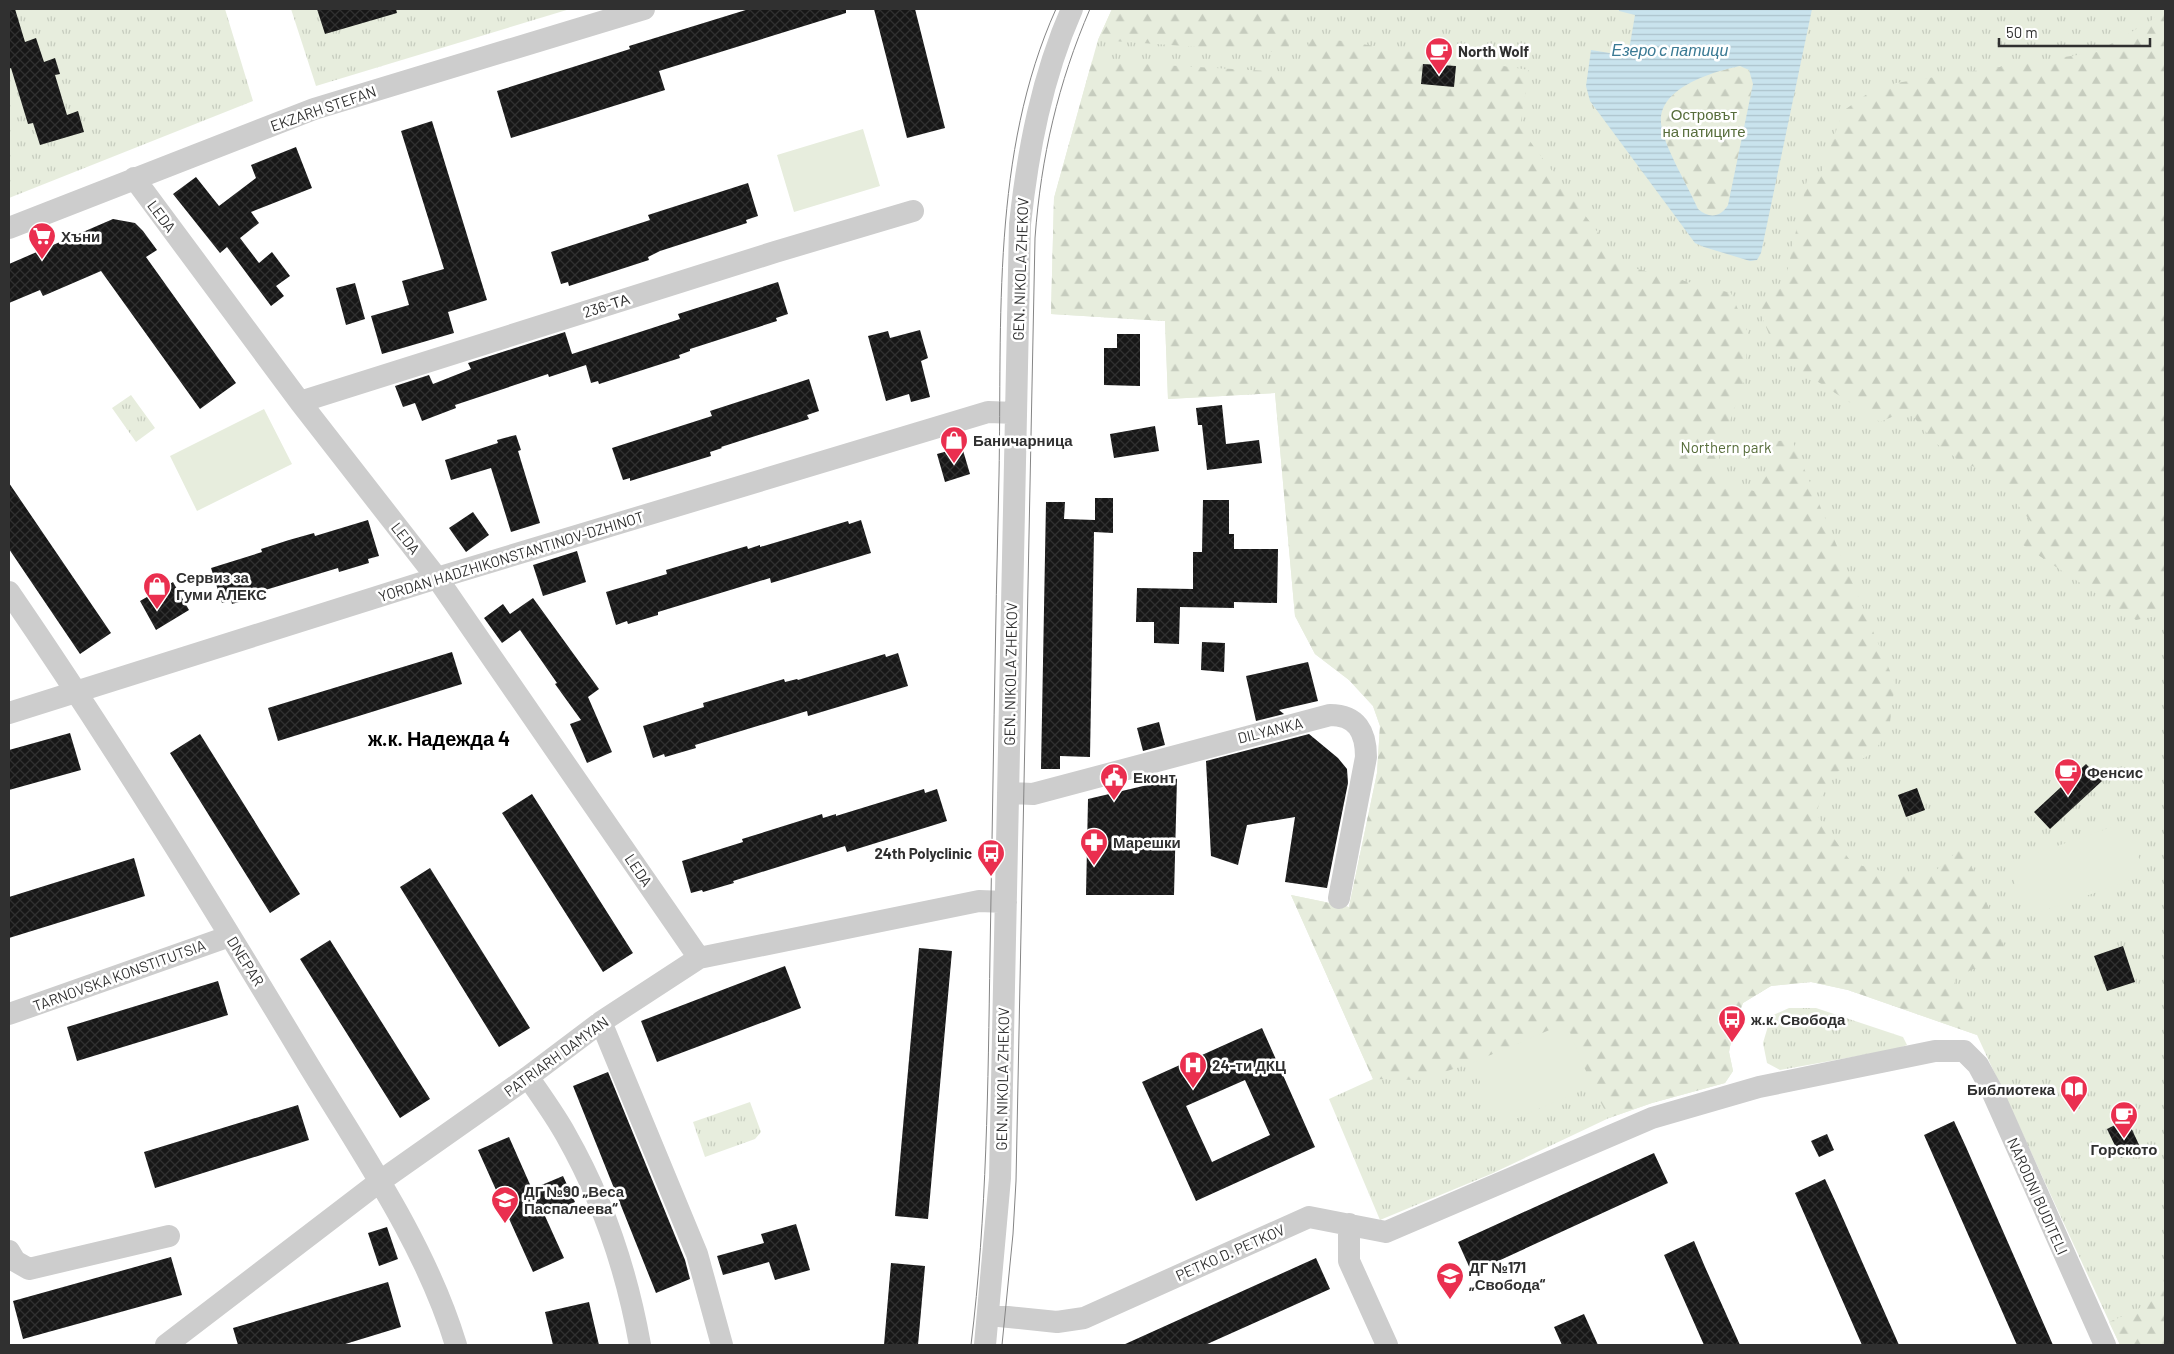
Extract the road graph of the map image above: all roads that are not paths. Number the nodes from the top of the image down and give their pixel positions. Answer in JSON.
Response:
{"nodes":[{"id":1,"x":644,"y":9,"type":"edge"},
{"id":2,"x":1072,"y":9,"type":"edge"},
{"id":3,"x":134,"y":178,"type":"junction"},
{"id":4,"x":913,"y":211,"type":"dead end"},
{"id":5,"x":9,"y":228,"type":"edge"},
{"id":6,"x":300,"y":402,"type":"junction"},
{"id":7,"x":1016,"y":413,"type":"junction"},
{"id":8,"x":437,"y":578,"type":"junction"},
{"id":9,"x":9,"y":592,"type":"edge"},
{"id":10,"x":77,"y":691,"type":"junction"},
{"id":11,"x":9,"y":713,"type":"edge"},
{"id":12,"x":1008,"y":793,"type":"junction"},
{"id":13,"x":1339,"y":898,"type":"dead end"},
{"id":14,"x":1006,"y":902,"type":"junction"},
{"id":15,"x":230,"y":936,"type":"junction"},
{"id":16,"x":699,"y":958,"type":"junction"},
{"id":17,"x":9,"y":1014,"type":"edge"},
{"id":18,"x":601,"y":1022,"type":"junction"},
{"id":19,"x":1964,"y":1051,"type":"joint"},
{"id":20,"x":528,"y":1077,"type":"junction"},
{"id":21,"x":379,"y":1182,"type":"junction"},
{"id":22,"x":1349,"y":1224,"type":"junction"},
{"id":23,"x":169,"y":1236,"type":"dead end"},
{"id":24,"x":9,"y":1251,"type":"edge"},
{"id":25,"x":989,"y":1315,"type":"junction"},
{"id":26,"x":166,"y":1345,"type":"edge"},
{"id":27,"x":456,"y":1345,"type":"edge"},
{"id":28,"x":640,"y":1345,"type":"edge"},
{"id":29,"x":722,"y":1345,"type":"edge"},
{"id":30,"x":985,"y":1345,"type":"edge"},
{"id":31,"x":1386,"y":1345,"type":"edge"},
{"id":32,"x":2105,"y":1345,"type":"edge"}],
"edges":[{"from":1,"to":3,"type":"street","name":"EKZARH STEFAN"},
{"from":2,"to":7,"type":"street","name":"GEN. NIKOLA ZHEKOV"},
{"from":3,"to":5,"type":"street","name":"EKZARH STEFAN"},
{"from":3,"to":6,"type":"street","name":"LEDA"},
{"from":4,"to":6,"type":"street","name":"236-ТА"},
{"from":6,"to":8,"type":"street","name":"LEDA"},
{"from":7,"to":8,"type":"street","name":"YORDAN HADZHIKONSTANTINOV-DZHINOT"},
{"from":7,"to":12,"type":"street","name":"GEN. NIKOLA ZHEKOV"},
{"from":8,"to":10,"type":"street","name":"YORDAN HADZHIKONSTANTINOV-DZHINOT"},
{"from":8,"to":16,"type":"street","name":"LEDA"},
{"from":9,"to":10,"type":"street","name":"DNEPAR"},
{"from":10,"to":11,"type":"street","name":"YORDAN HADZHIKONSTANTINOV-DZHINOT"},
{"from":10,"to":15,"type":"street","name":"DNEPAR"},
{"from":12,"to":13,"type":"street","name":"DILYANKA"},
{"from":12,"to":14,"type":"street","name":"GEN. NIKOLA ZHEKOV"},
{"from":14,"to":16,"type":"street","name":"PATRIARH DAMYAN"},
{"from":14,"to":25,"type":"street","name":"GEN. NIKOLA ZHEKOV"},
{"from":15,"to":17,"type":"street","name":"TARNOVSKA KONSTITUTSIA"},
{"from":15,"to":21,"type":"street","name":"DNEPAR"},
{"from":16,"to":18,"type":"street","name":"PATRIARH DAMYAN"},
{"from":18,"to":20,"type":"street","name":"PATRIARH DAMYAN"},
{"from":18,"to":29,"type":"street"},
{"from":19,"to":22,"type":"street","name":"PETKO D. PETKOV"},
{"from":19,"to":32,"type":"street","name":"NARODNI BUDITELI"},
{"from":20,"to":21,"type":"street","name":"PATRIARH DAMYAN"},
{"from":20,"to":28,"type":"street"},
{"from":21,"to":26,"type":"street","name":"PATRIARH DAMYAN"},
{"from":21,"to":27,"type":"street","name":"DNEPAR"},
{"from":22,"to":25,"type":"street","name":"PETKO D. PETKOV"},
{"from":22,"to":31,"type":"street"},
{"from":23,"to":24,"type":"street"},
{"from":25,"to":30,"type":"street","name":"GEN. NIKOLA ZHEKOV"}]}
